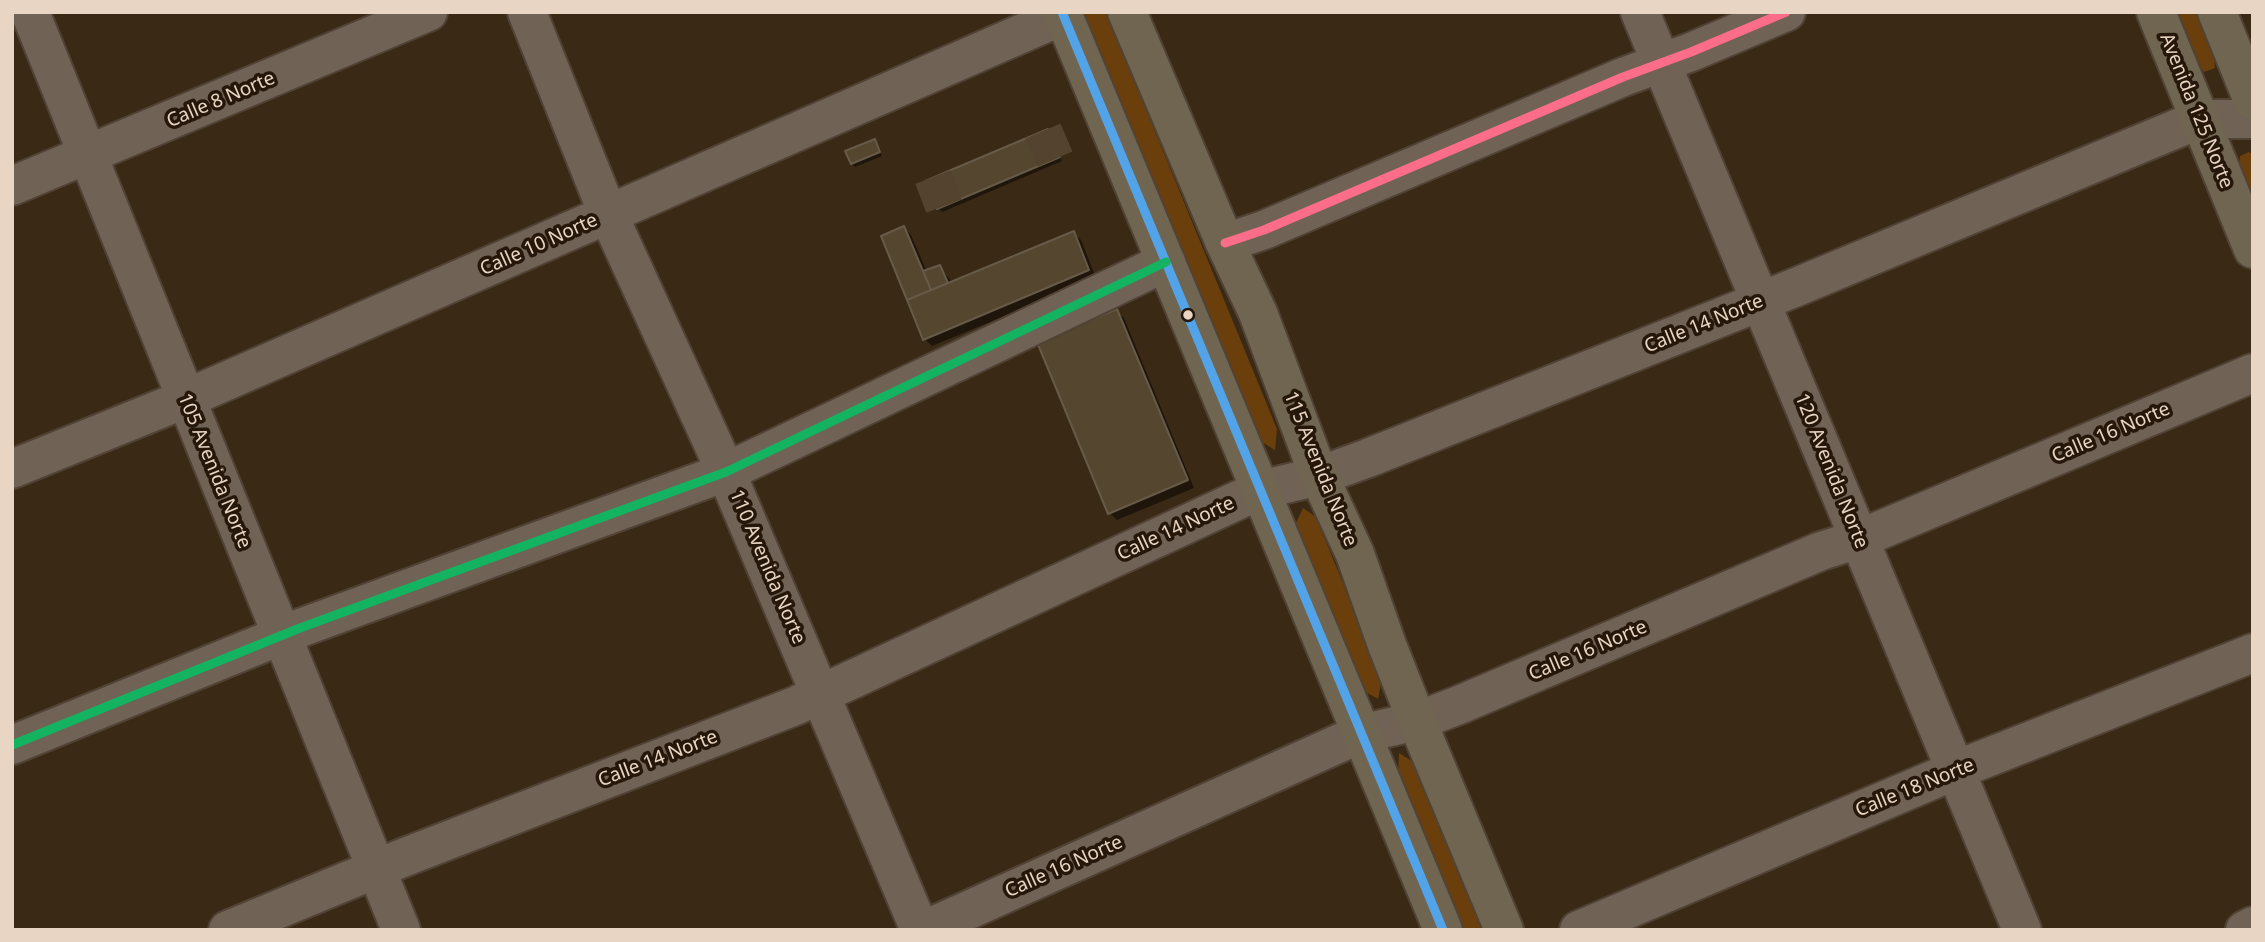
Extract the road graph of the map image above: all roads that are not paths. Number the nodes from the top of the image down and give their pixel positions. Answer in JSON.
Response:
{"nodes":[{"id":1,"x":30,"y":12,"type":"edge"},
{"id":2,"x":428,"y":12,"type":"edge"},
{"id":3,"x":527,"y":12,"type":"edge"},
{"id":4,"x":1127,"y":12,"type":"edge"},
{"id":5,"x":1640,"y":12,"type":"edge"},
{"id":6,"x":1786,"y":12,"type":"edge"},
{"id":7,"x":2156,"y":12,"type":"edge"},
{"id":8,"x":2217,"y":12,"type":"edge"},
{"id":9,"x":1063,"y":14,"type":"edge"},
{"id":10,"x":1660,"y":63,"type":"junction"},
{"id":11,"x":2253,"y":101,"type":"edge"},
{"id":12,"x":2253,"y":119,"type":"edge"},
{"id":13,"x":2200,"y":120,"type":"junction"},
{"id":14,"x":88,"y":156,"type":"junction"},
{"id":15,"x":12,"y":186,"type":"edge"},
{"id":16,"x":608,"y":214,"type":"junction"},
{"id":17,"x":1225,"y":243,"type":"junction"},
{"id":18,"x":2253,"y":248,"type":"edge"},
{"id":19,"x":1166,"y":262,"type":"junction"},
{"id":20,"x":1761,"y":301,"type":"junction"},
{"id":21,"x":2253,"y":373,"type":"edge"},
{"id":22,"x":185,"y":399,"type":"junction"},
{"id":23,"x":12,"y":469,"type":"edge"},
{"id":24,"x":726,"y":472,"type":"junction"},
{"id":25,"x":1320,"y":476,"type":"junction"},
{"id":26,"x":1261,"y":490,"type":"junction"},
{"id":27,"x":1858,"y":539,"type":"junction"},
{"id":28,"x":282,"y":635,"type":"junction"},
{"id":29,"x":2253,"y":653,"type":"edge"},
{"id":30,"x":821,"y":692,"type":"junction"},
{"id":31,"x":1417,"y":721,"type":"junction"},
{"id":32,"x":1360,"y":734,"type":"junction"},
{"id":33,"x":12,"y":745,"type":"edge"},
{"id":34,"x":1956,"y":770,"type":"junction"},
{"id":35,"x":376,"y":869,"type":"junction"},
{"id":36,"x":2253,"y":926,"type":"edge"},
{"id":37,"x":228,"y":930,"type":"edge"},
{"id":38,"x":401,"y":930,"type":"edge"},
{"id":39,"x":922,"y":930,"type":"edge"},
{"id":40,"x":1443,"y":930,"type":"edge"},
{"id":41,"x":1504,"y":930,"type":"edge"},
{"id":42,"x":1579,"y":930,"type":"edge"},
{"id":43,"x":2022,"y":930,"type":"edge"},
{"id":44,"x":2245,"y":930,"type":"edge"}],
"edges":[{"from":1,"to":14,"type":"street","name":"105 Avenida Norte"},
{"from":2,"to":14,"type":"street","name":"Calle 8 Norte"},
{"from":3,"to":16,"type":"street","name":"110 Avenida Norte"},
{"from":4,"to":17,"type":"main road","name":"115 Avenida Norte"},
{"from":5,"to":10,"type":"street","name":"120 Avenida Norte"},
{"from":6,"to":10,"type":"street"},
{"from":7,"to":13,"type":"main road","name":"Avenida 125 Norte"},
{"from":8,"to":11,"type":"main road"},
{"from":9,"to":16,"type":"street","name":"Calle 10 Norte"},
{"from":9,"to":19,"type":"main road"},
{"from":10,"to":17,"type":"street"},
{"from":10,"to":20,"type":"street","name":"120 Avenida Norte"},
{"from":12,"to":13,"type":"street","name":"Calle 14 Norte"},
{"from":13,"to":18,"type":"main road","name":"Avenida 125 Norte"},
{"from":13,"to":20,"type":"street","name":"Calle 14 Norte"},
{"from":14,"to":15,"type":"street","name":"Calle 8 Norte"},
{"from":14,"to":22,"type":"street","name":"105 Avenida Norte"},
{"from":16,"to":22,"type":"street","name":"Calle 10 Norte"},
{"from":16,"to":24,"type":"street","name":"110 Avenida Norte"},
{"from":17,"to":25,"type":"main road","name":"115 Avenida Norte"},
{"from":19,"to":24,"type":"street"},
{"from":19,"to":26,"type":"main road"},
{"from":20,"to":25,"type":"street","name":"Calle 14 Norte"},
{"from":20,"to":27,"type":"street","name":"120 Avenida Norte"},
{"from":21,"to":27,"type":"street","name":"Calle 16 Norte"},
{"from":22,"to":23,"type":"street","name":"Calle 10 Norte"},
{"from":22,"to":28,"type":"street","name":"105 Avenida Norte"},
{"from":24,"to":28,"type":"street"},
{"from":24,"to":30,"type":"street","name":"110 Avenida Norte"},
{"from":25,"to":26,"type":"street","name":"Calle 14 Norte"},
{"from":25,"to":31,"type":"main road","name":"115 Avenida Norte"},
{"from":26,"to":30,"type":"street","name":"Calle 14 Norte"},
{"from":26,"to":32,"type":"main road"},
{"from":27,"to":31,"type":"street","name":"Calle 16 Norte"},
{"from":27,"to":34,"type":"street","name":"120 Avenida Norte"},
{"from":28,"to":33,"type":"street"},
{"from":28,"to":35,"type":"street","name":"105 Avenida Norte"},
{"from":29,"to":34,"type":"street","name":"Calle 18 Norte"},
{"from":30,"to":35,"type":"street","name":"Calle 14 Norte"},
{"from":30,"to":39,"type":"street","name":"110 Avenida Norte"},
{"from":31,"to":32,"type":"street","name":"Calle 16 Norte"},
{"from":31,"to":41,"type":"main road","name":"115 Avenida Norte"},
{"from":32,"to":39,"type":"street","name":"Calle 16 Norte"},
{"from":32,"to":40,"type":"main road"},
{"from":34,"to":42,"type":"street","name":"Calle 18 Norte"},
{"from":34,"to":43,"type":"street","name":"120 Avenida Norte"},
{"from":35,"to":37,"type":"street","name":"Calle 14 Norte"},
{"from":35,"to":38,"type":"street","name":"105 Avenida Norte"},
{"from":36,"to":44,"type":"street"}]}
